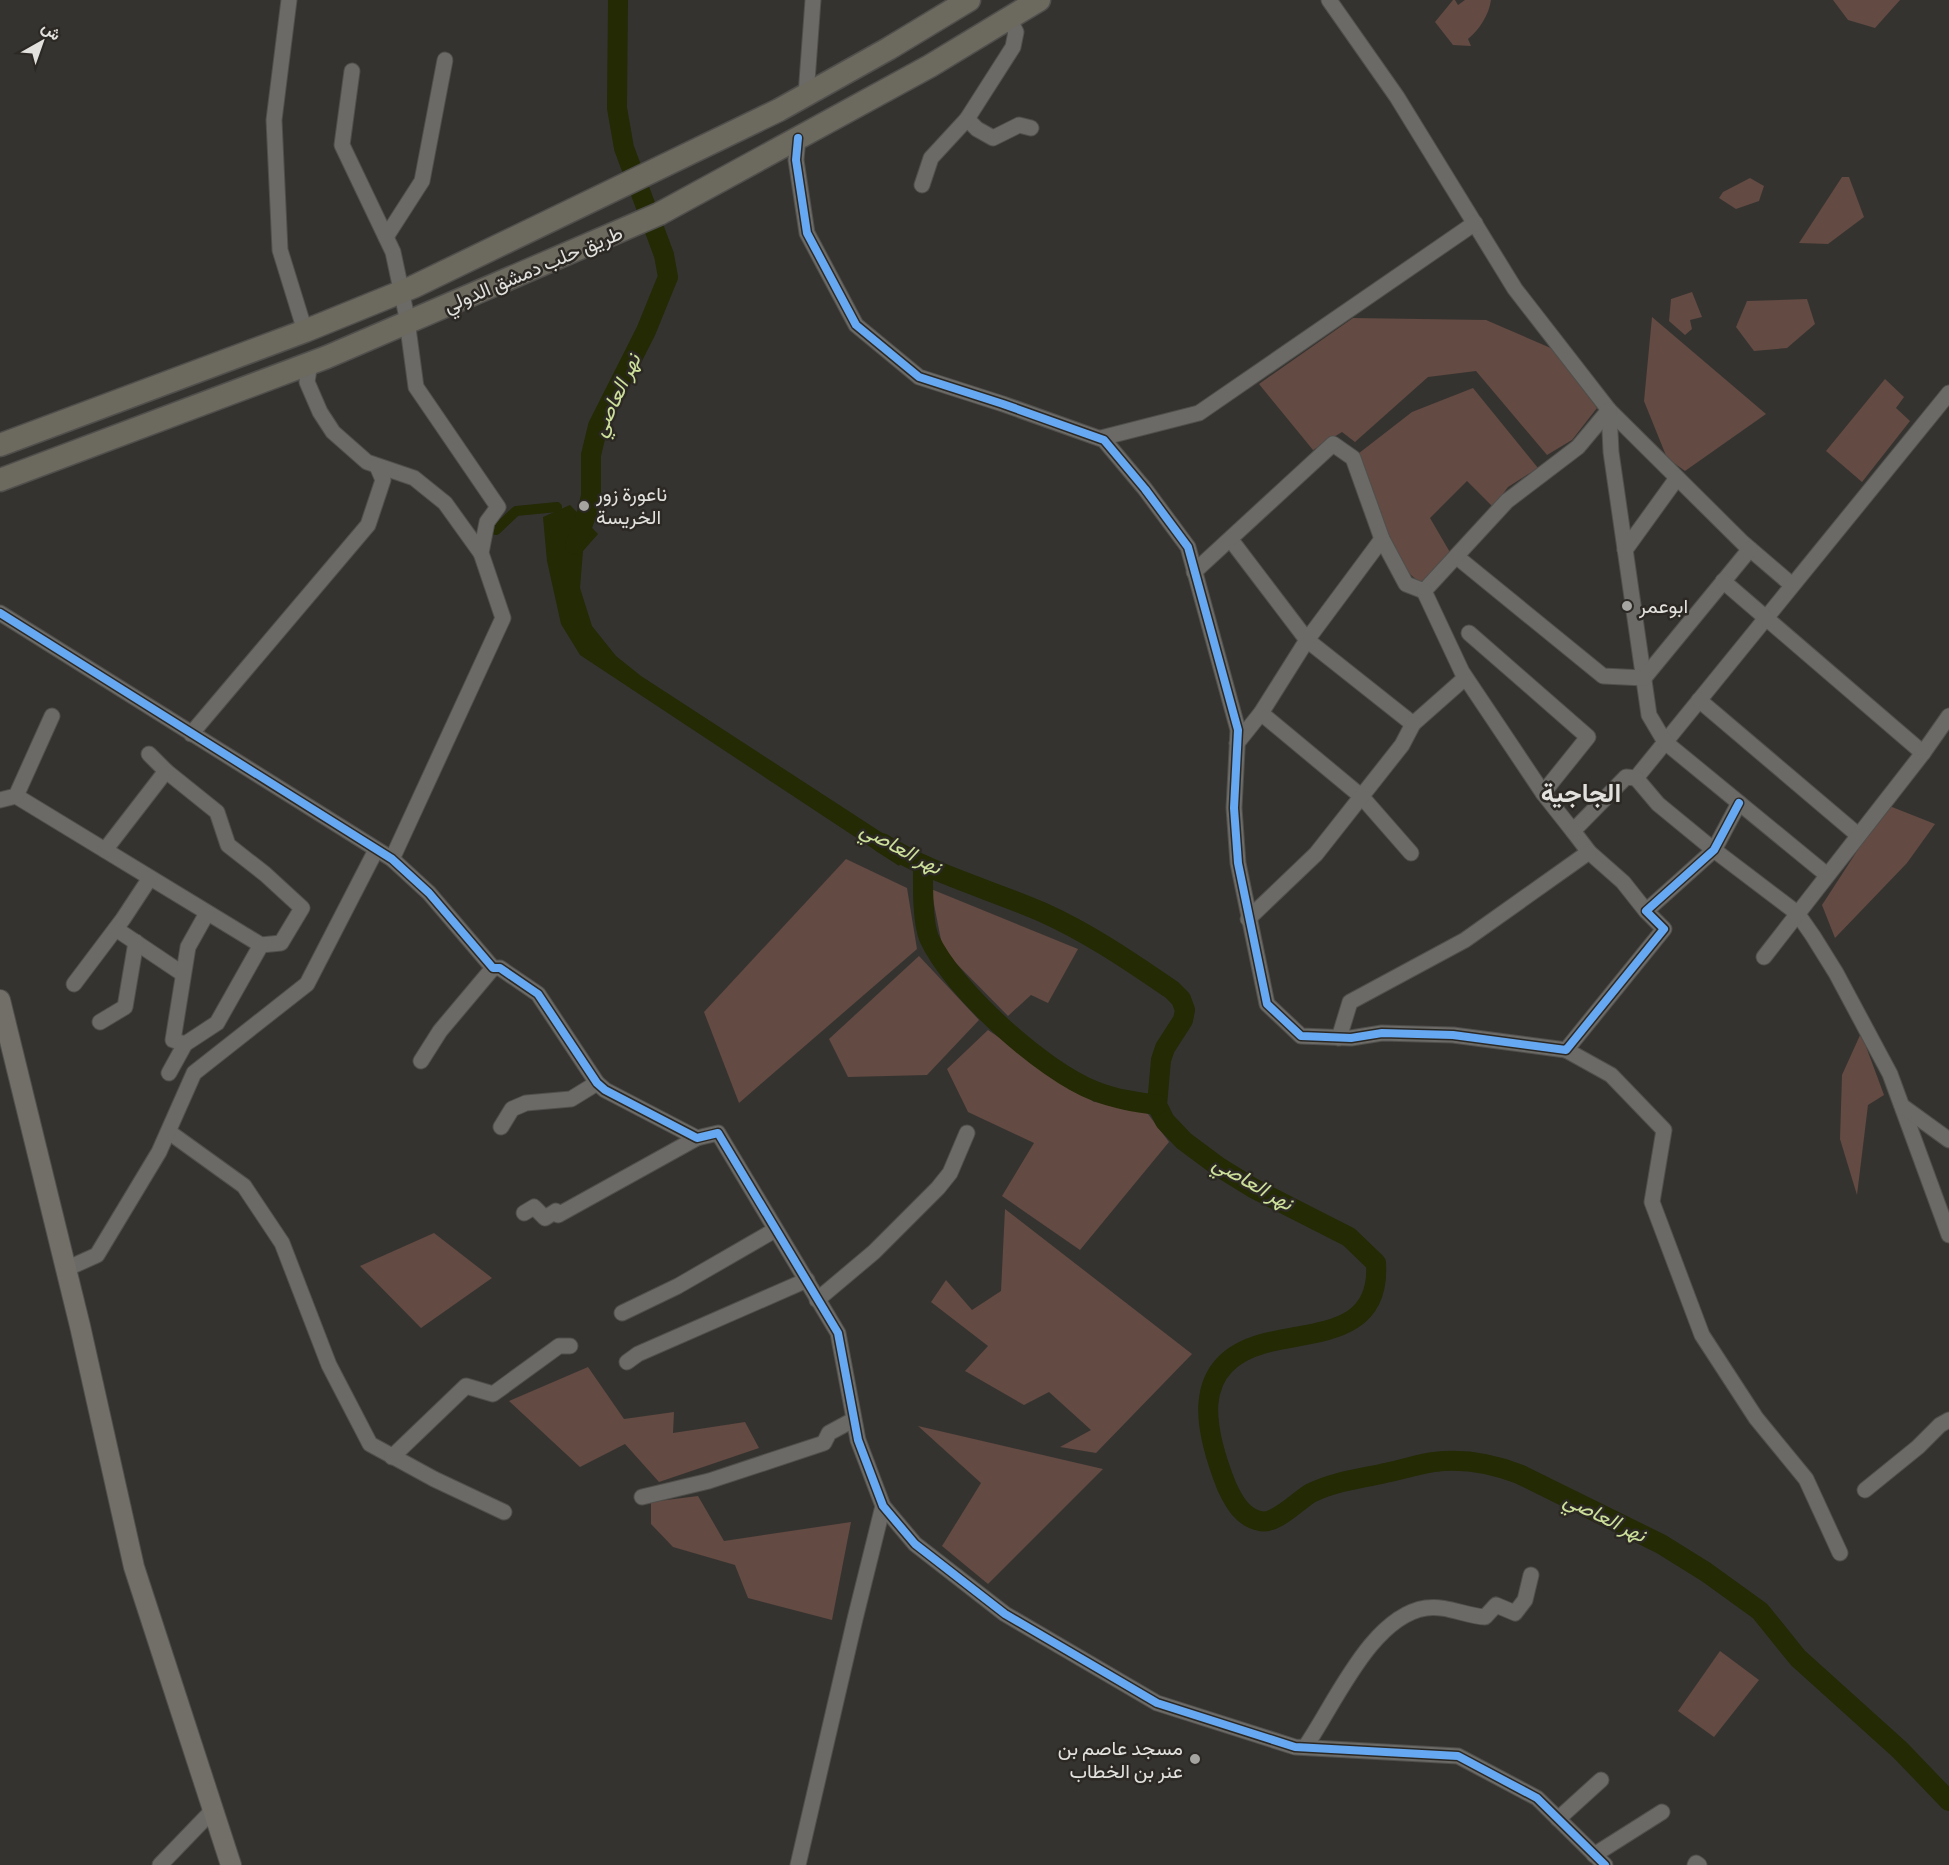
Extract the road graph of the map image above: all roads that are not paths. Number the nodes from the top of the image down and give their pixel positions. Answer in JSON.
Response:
{"nodes":[{"id":1,"x":289,"y":0,"type":"edge"},
{"id":2,"x":813,"y":0,"type":"edge"},
{"id":3,"x":969,"y":0,"type":"edge"},
{"id":4,"x":1039,"y":0,"type":"edge"},
{"id":5,"x":1329,"y":0,"type":"edge"},
{"id":6,"x":1009,"y":18,"type":"junction"},
{"id":7,"x":445,"y":60,"type":"dead end"},
{"id":8,"x":352,"y":71,"type":"dead end"},
{"id":9,"x":806,"y":95,"type":"junction"},
{"id":10,"x":967,"y":119,"type":"junction"},
{"id":11,"x":1031,"y":128,"type":"dead end"},
{"id":12,"x":798,"y":138,"type":"junction"},
{"id":13,"x":922,"y":185,"type":"dead end"},
{"id":14,"x":1474,"y":223,"type":"junction"},
{"id":15,"x":386,"y":237,"type":"junction"},
{"id":16,"x":401,"y":292,"type":"junction"},
{"id":17,"x":407,"y":323,"type":"junction"},
{"id":18,"x":305,"y":331,"type":"junction"},
{"id":19,"x":310,"y":363,"type":"junction"},
{"id":20,"x":1949,"y":393,"type":"edge"},
{"id":21,"x":1609,"y":410,"type":"junction"},
{"id":22,"x":1101,"y":438,"type":"junction"},
{"id":23,"x":0,"y":445,"type":"edge"},
{"id":24,"x":377,"y":466,"type":"junction"},
{"id":25,"x":1677,"y":478,"type":"junction"},
{"id":26,"x":0,"y":480,"type":"edge"},
{"id":27,"x":1382,"y":539,"type":"junction"},
{"id":28,"x":1231,"y":540,"type":"junction"},
{"id":29,"x":1750,"y":549,"type":"junction"},
{"id":30,"x":1625,"y":550,"type":"junction"},
{"id":31,"x":481,"y":553,"type":"junction"},
{"id":32,"x":1457,"y":557,"type":"junction"},
{"id":33,"x":1194,"y":572,"type":"junction"},
{"id":34,"x":1723,"y":581,"type":"junction"},
{"id":35,"x":1792,"y":585,"type":"junction"},
{"id":36,"x":1424,"y":591,"type":"junction"},
{"id":37,"x":0,"y":613,"type":"edge"},
{"id":38,"x":1766,"y":618,"type":"junction"},
{"id":39,"x":1469,"y":633,"type":"dead end"},
{"id":40,"x":1307,"y":640,"type":"junction"},
{"id":41,"x":1466,"y":678,"type":"junction"},
{"id":42,"x":1644,"y":678,"type":"junction"},
{"id":43,"x":1699,"y":700,"type":"junction"},
{"id":44,"x":1261,"y":713,"type":"junction"},
{"id":45,"x":52,"y":716,"type":"dead end"},
{"id":46,"x":1949,"y":716,"type":"edge"},
{"id":47,"x":1413,"y":724,"type":"junction"},
{"id":48,"x":190,"y":734,"type":"junction"},
{"id":49,"x":1665,"y":742,"type":"junction"},
{"id":50,"x":1237,"y":743,"type":"junction"},
{"id":51,"x":1923,"y":753,"type":"junction"},
{"id":52,"x":149,"y":754,"type":"dead end"},
{"id":53,"x":166,"y":771,"type":"junction"},
{"id":54,"x":1636,"y":778,"type":"junction"},
{"id":55,"x":1543,"y":793,"type":"junction"},
{"id":56,"x":16,"y":796,"type":"junction"},
{"id":57,"x":1362,"y":797,"type":"junction"},
{"id":58,"x":0,"y":800,"type":"edge"},
{"id":59,"x":1739,"y":802,"type":"junction"},
{"id":60,"x":1573,"y":831,"type":"junction"},
{"id":61,"x":1858,"y":835,"type":"junction"},
{"id":62,"x":105,"y":850,"type":"junction"},
{"id":63,"x":376,"y":850,"type":"junction"},
{"id":64,"x":1713,"y":850,"type":"junction"},
{"id":65,"x":1589,"y":852,"type":"junction"},
{"id":66,"x":1411,"y":853,"type":"dead end"},
{"id":67,"x":392,"y":859,"type":"junction"},
{"id":68,"x":1827,"y":875,"type":"junction"},
{"id":69,"x":150,"y":878,"type":"junction"},
{"id":70,"x":1646,"y":911,"type":"junction"},
{"id":71,"x":207,"y":913,"type":"junction"},
{"id":72,"x":1797,"y":913,"type":"junction"},
{"id":73,"x":1248,"y":919,"type":"junction"},
{"id":74,"x":116,"y":929,"type":"junction"},
{"id":75,"x":136,"y":942,"type":"junction"},
{"id":76,"x":261,"y":945,"type":"junction"},
{"id":77,"x":1764,"y":957,"type":"dead end"},
{"id":78,"x":493,"y":968,"type":"junction"},
{"id":79,"x":183,"y":974,"type":"junction"},
{"id":80,"x":74,"y":984,"type":"dead end"},
{"id":81,"x":0,"y":1000,"type":"edge"},
{"id":82,"x":100,"y":1022,"type":"dead end"},
{"id":83,"x":1339,"y":1038,"type":"junction"},
{"id":84,"x":185,"y":1044,"type":"junction"},
{"id":85,"x":1566,"y":1050,"type":"junction"},
{"id":86,"x":421,"y":1061,"type":"dead end"},
{"id":87,"x":169,"y":1073,"type":"dead end"},
{"id":88,"x":597,"y":1083,"type":"junction"},
{"id":89,"x":1902,"y":1106,"type":"junction"},
{"id":90,"x":501,"y":1126,"type":"dead end"},
{"id":91,"x":169,"y":1132,"type":"junction"},
{"id":92,"x":967,"y":1133,"type":"dead end"},
{"id":93,"x":698,"y":1138,"type":"junction"},
{"id":94,"x":1949,"y":1140,"type":"edge"},
{"id":95,"x":524,"y":1213,"type":"dead end"},
{"id":96,"x":775,"y":1230,"type":"junction"},
{"id":97,"x":1949,"y":1235,"type":"edge"},
{"id":98,"x":66,"y":1269,"type":"junction"},
{"id":99,"x":807,"y":1280,"type":"junction"},
{"id":100,"x":817,"y":1300,"type":"junction"},
{"id":101,"x":622,"y":1313,"type":"dead end"},
{"id":102,"x":570,"y":1346,"type":"dead end"},
{"id":103,"x":627,"y":1362,"type":"dead end"},
{"id":104,"x":853,"y":1420,"type":"junction"},
{"id":105,"x":1949,"y":1420,"type":"edge"},
{"id":106,"x":392,"y":1456,"type":"junction"},
{"id":107,"x":1865,"y":1490,"type":"dead end"},
{"id":108,"x":642,"y":1497,"type":"dead end"},
{"id":109,"x":883,"y":1506,"type":"junction"},
{"id":110,"x":504,"y":1512,"type":"dead end"},
{"id":111,"x":1840,"y":1553,"type":"dead end"},
{"id":112,"x":1532,"y":1575,"type":"dead end"},
{"id":113,"x":1305,"y":1747,"type":"junction"},
{"id":114,"x":1601,"y":1780,"type":"dead end"},
{"id":115,"x":212,"y":1811,"type":"junction"},
{"id":116,"x":1662,"y":1812,"type":"dead end"},
{"id":117,"x":1558,"y":1819,"type":"junction"},
{"id":118,"x":1600,"y":1860,"type":"edge"},
{"id":119,"x":160,"y":1865,"type":"edge"},
{"id":120,"x":231,"y":1865,"type":"edge"},
{"id":121,"x":798,"y":1865,"type":"edge"}],
"edges":[{"from":1,"to":18,"type":"street"},
{"from":2,"to":9,"type":"street"},
{"from":3,"to":9,"type":"highway","name":"طريق حلب دمشق الدولي"},
{"from":4,"to":6,"type":"highway","name":"طريق حلب دمشق الدولي"},
{"from":5,"to":14,"type":"street"},
{"from":6,"to":10,"type":"street"},
{"from":6,"to":12,"type":"highway","name":"طريق حلب دمشق الدولي"},
{"from":7,"to":15,"type":"street"},
{"from":8,"to":15,"type":"street"},
{"from":9,"to":16,"type":"highway","name":"طريق حلب دمشق الدولي"},
{"from":10,"to":11,"type":"street"},
{"from":10,"to":13,"type":"street"},
{"from":12,"to":17,"type":"highway","name":"طريق حلب دمشق الدولي"},
{"from":12,"to":22,"type":"street"},
{"from":14,"to":21,"type":"street"},
{"from":14,"to":22,"type":"street"},
{"from":15,"to":16,"type":"street"},
{"from":16,"to":17,"type":"street"},
{"from":16,"to":18,"type":"highway","name":"طريق حلب دمشق الدولي"},
{"from":17,"to":19,"type":"highway","name":"طريق حلب دمشق الدولي"},
{"from":17,"to":31,"type":"street"},
{"from":18,"to":23,"type":"highway","name":"طريق حلب دمشق الدولي"},
{"from":19,"to":24,"type":"street"},
{"from":19,"to":26,"type":"highway","name":"طريق حلب دمشق الدولي"},
{"from":20,"to":35,"type":"street"},
{"from":21,"to":25,"type":"street"},
{"from":21,"to":30,"type":"street"},
{"from":21,"to":32,"type":"street"},
{"from":22,"to":33,"type":"street"},
{"from":24,"to":31,"type":"street"},
{"from":24,"to":48,"type":"street"},
{"from":25,"to":29,"type":"street"},
{"from":25,"to":30,"type":"street"},
{"from":27,"to":28,"type":"street"},
{"from":27,"to":36,"type":"street"},
{"from":27,"to":40,"type":"street"},
{"from":28,"to":33,"type":"street"},
{"from":28,"to":40,"type":"street"},
{"from":29,"to":34,"type":"street"},
{"from":29,"to":35,"type":"street"},
{"from":30,"to":42,"type":"street"},
{"from":31,"to":67,"type":"street"},
{"from":32,"to":36,"type":"street"},
{"from":32,"to":42,"type":"street"},
{"from":33,"to":50,"type":"street"},
{"from":34,"to":38,"type":"street"},
{"from":34,"to":42,"type":"street"},
{"from":35,"to":38,"type":"street"},
{"from":36,"to":41,"type":"street"},
{"from":37,"to":48,"type":"street"},
{"from":38,"to":43,"type":"street"},
{"from":38,"to":51,"type":"street"},
{"from":39,"to":55,"type":"street"},
{"from":40,"to":44,"type":"street"},
{"from":40,"to":47,"type":"street"},
{"from":41,"to":47,"type":"street"},
{"from":41,"to":55,"type":"street"},
{"from":42,"to":49,"type":"street"},
{"from":43,"to":49,"type":"street"},
{"from":43,"to":61,"type":"street"},
{"from":44,"to":50,"type":"street"},
{"from":44,"to":57,"type":"street"},
{"from":45,"to":56,"type":"street"},
{"from":46,"to":51,"type":"street"},
{"from":47,"to":57,"type":"street"},
{"from":48,"to":63,"type":"street"},
{"from":49,"to":54,"type":"street"},
{"from":49,"to":59,"type":"street"},
{"from":50,"to":73,"type":"street"},
{"from":51,"to":61,"type":"street"},
{"from":52,"to":53,"type":"street"},
{"from":53,"to":62,"type":"street"},
{"from":53,"to":76,"type":"street"},
{"from":54,"to":60,"type":"street"},
{"from":54,"to":64,"type":"street"},
{"from":55,"to":60,"type":"street"},
{"from":56,"to":58,"type":"street"},
{"from":56,"to":62,"type":"street"},
{"from":57,"to":66,"type":"street"},
{"from":57,"to":73,"type":"street"},
{"from":59,"to":64,"type":"street"},
{"from":59,"to":68,"type":"street"},
{"from":60,"to":65,"type":"street"},
{"from":61,"to":68,"type":"street"},
{"from":62,"to":69,"type":"street"},
{"from":63,"to":67,"type":"street"},
{"from":63,"to":91,"type":"street"},
{"from":64,"to":70,"type":"street"},
{"from":64,"to":72,"type":"street"},
{"from":65,"to":70,"type":"street"},
{"from":65,"to":83,"type":"street"},
{"from":67,"to":78,"type":"street"},
{"from":68,"to":72,"type":"street"},
{"from":69,"to":71,"type":"street"},
{"from":69,"to":74,"type":"street"},
{"from":70,"to":85,"type":"street"},
{"from":71,"to":76,"type":"street"},
{"from":71,"to":79,"type":"street"},
{"from":72,"to":77,"type":"street"},
{"from":72,"to":89,"type":"street"},
{"from":73,"to":83,"type":"street"},
{"from":74,"to":75,"type":"street"},
{"from":74,"to":80,"type":"street"},
{"from":75,"to":79,"type":"street"},
{"from":75,"to":82,"type":"street"},
{"from":76,"to":84,"type":"street"},
{"from":78,"to":86,"type":"street"},
{"from":78,"to":88,"type":"street"},
{"from":79,"to":84,"type":"street"},
{"from":81,"to":98,"type":"main road"},
{"from":83,"to":85,"type":"street"},
{"from":84,"to":87,"type":"street"},
{"from":85,"to":111,"type":"street"},
{"from":88,"to":90,"type":"street"},
{"from":88,"to":93,"type":"street"},
{"from":89,"to":94,"type":"street"},
{"from":89,"to":97,"type":"street"},
{"from":91,"to":98,"type":"street"},
{"from":91,"to":106,"type":"street"},
{"from":92,"to":100,"type":"street"},
{"from":93,"to":95,"type":"street"},
{"from":93,"to":96,"type":"street"},
{"from":96,"to":99,"type":"street"},
{"from":96,"to":101,"type":"street"},
{"from":98,"to":115,"type":"main road"},
{"from":99,"to":100,"type":"street"},
{"from":99,"to":103,"type":"street"},
{"from":100,"to":104,"type":"street"},
{"from":102,"to":106,"type":"street"},
{"from":104,"to":108,"type":"street"},
{"from":104,"to":109,"type":"street"},
{"from":105,"to":107,"type":"street"},
{"from":106,"to":110,"type":"street"},
{"from":109,"to":113,"type":"street"},
{"from":109,"to":121,"type":"street"},
{"from":112,"to":113,"type":"street"},
{"from":113,"to":117,"type":"street"},
{"from":114,"to":117,"type":"street"},
{"from":115,"to":119,"type":"street"},
{"from":115,"to":120,"type":"main road"},
{"from":116,"to":118,"type":"street"},
{"from":117,"to":118,"type":"street"}]}
